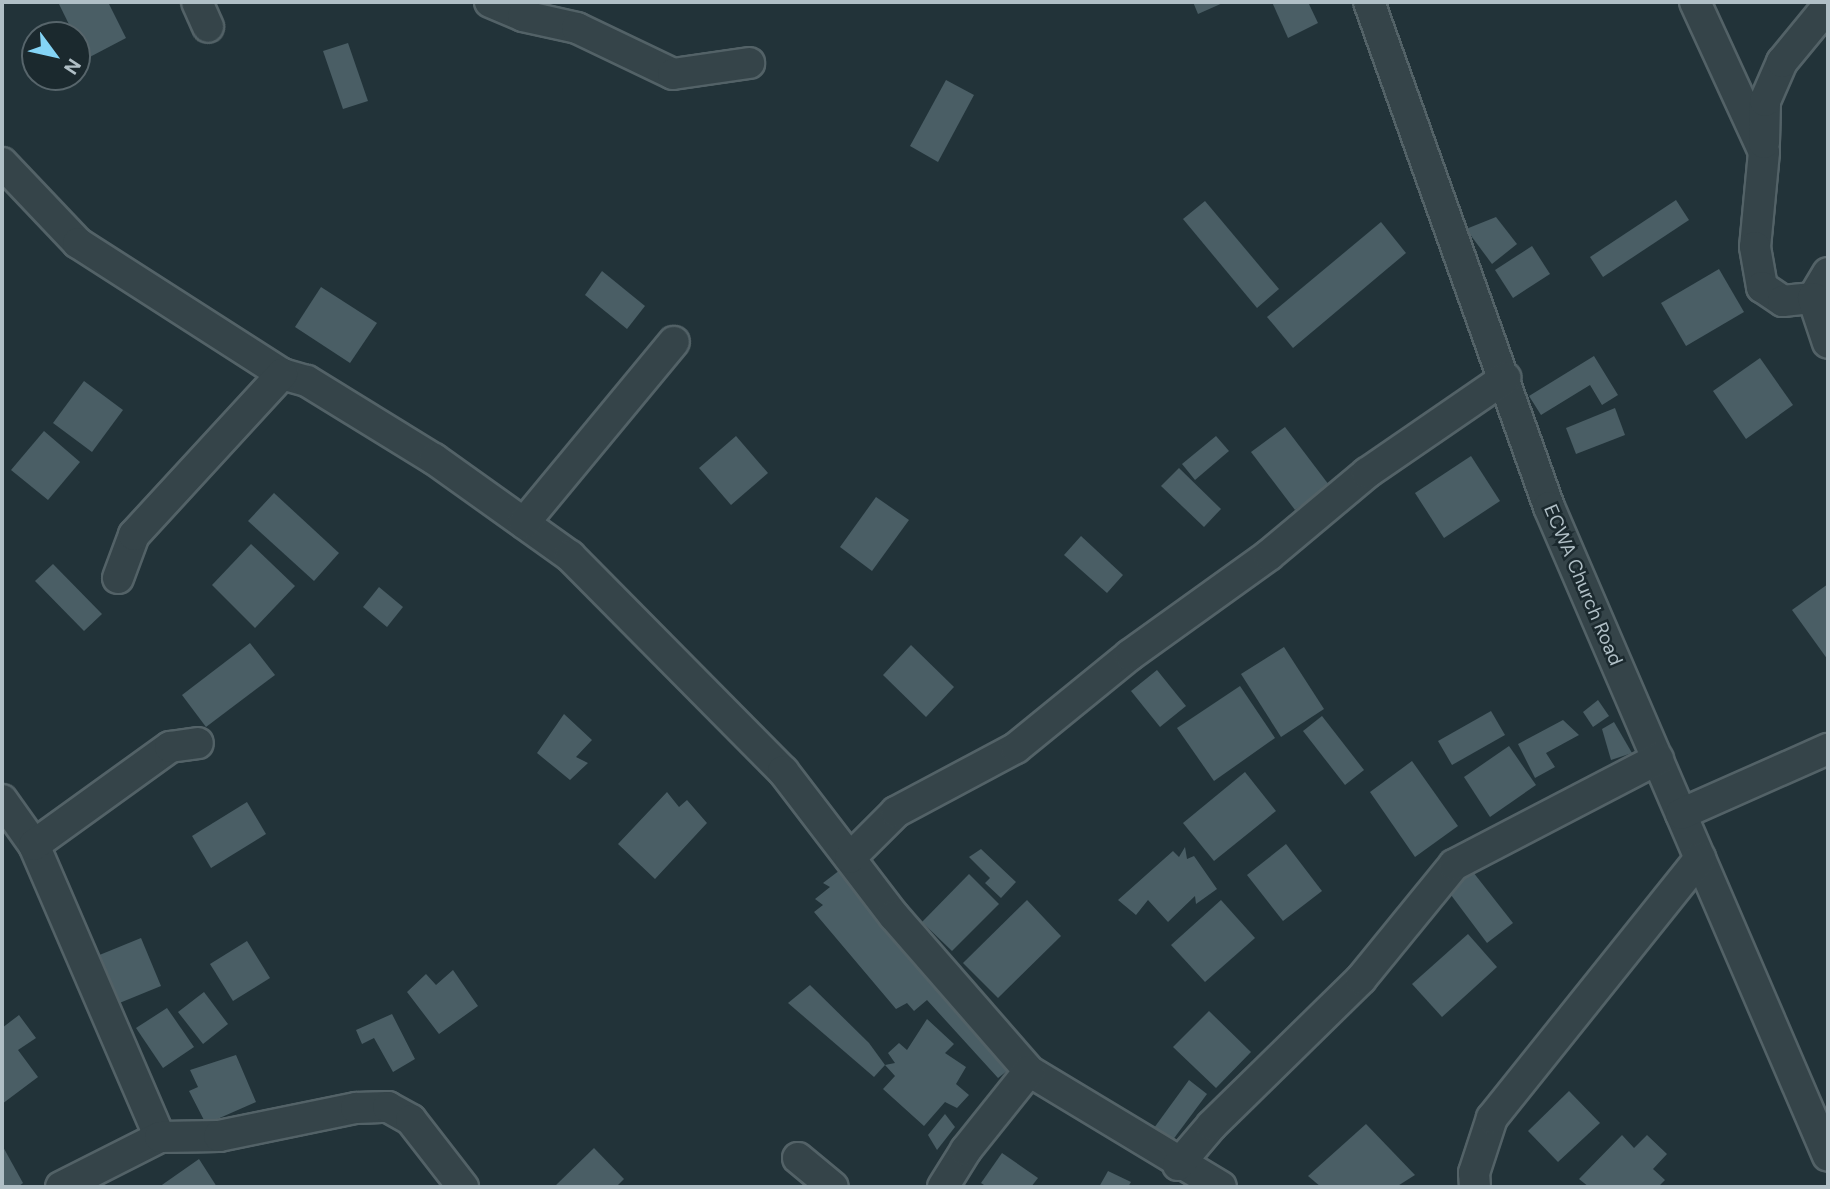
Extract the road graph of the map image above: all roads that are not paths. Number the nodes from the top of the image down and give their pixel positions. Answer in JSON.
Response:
{"nodes":[{"id":1,"x":491,"y":2,"type":"edge"},
{"id":2,"x":1369,"y":2,"type":"edge"},
{"id":3,"x":1695,"y":2,"type":"edge"},
{"id":4,"x":1828,"y":6,"type":"edge"},
{"id":5,"x":749,"y":63,"type":"dead end"},
{"id":6,"x":1764,"y":152,"type":"junction"},
{"id":7,"x":2,"y":163,"type":"edge"},
{"id":8,"x":1821,"y":286,"type":"edge"},
{"id":9,"x":674,"y":342,"type":"dead end"},
{"id":10,"x":1828,"y":343,"type":"edge"},
{"id":11,"x":282,"y":374,"type":"junction"},
{"id":12,"x":1505,"y":377,"type":"junction"},
{"id":13,"x":524,"y":523,"type":"junction"},
{"id":14,"x":118,"y":578,"type":"dead end"},
{"id":15,"x":198,"y":744,"type":"dead end"},
{"id":16,"x":1828,"y":750,"type":"edge"},
{"id":17,"x":1658,"y":759,"type":"junction"},
{"id":18,"x":2,"y":800,"type":"edge"},
{"id":19,"x":1681,"y":814,"type":"junction"},
{"id":20,"x":34,"y":845,"type":"junction"},
{"id":21,"x":850,"y":858,"type":"junction"},
{"id":22,"x":1700,"y":858,"type":"junction"},
{"id":23,"x":1029,"y":1071,"type":"junction"},
{"id":24,"x":160,"y":1137,"type":"junction"},
{"id":25,"x":1828,"y":1156,"type":"edge"},
{"id":26,"x":798,"y":1158,"type":"dead end"},
{"id":27,"x":1178,"y":1165,"type":"junction"},
{"id":28,"x":61,"y":1187,"type":"edge"},
{"id":29,"x":463,"y":1187,"type":"edge"},
{"id":30,"x":834,"y":1187,"type":"edge"},
{"id":31,"x":943,"y":1187,"type":"edge"},
{"id":32,"x":1221,"y":1187,"type":"edge"},
{"id":33,"x":1475,"y":1187,"type":"edge"}],
"edges":[{"from":1,"to":5,"type":"street"},
{"from":2,"to":12,"type":"street","name":"ECWA Church Road"},
{"from":3,"to":6,"type":"street"},
{"from":4,"to":6,"type":"street"},
{"from":6,"to":8,"type":"street"},
{"from":7,"to":11,"type":"street"},
{"from":8,"to":10,"type":"street"},
{"from":9,"to":13,"type":"street"},
{"from":11,"to":13,"type":"street"},
{"from":11,"to":14,"type":"street"},
{"from":12,"to":17,"type":"street","name":"ECWA Church Road"},
{"from":12,"to":21,"type":"street"},
{"from":13,"to":21,"type":"street"},
{"from":15,"to":20,"type":"street"},
{"from":16,"to":19,"type":"street"},
{"from":17,"to":19,"type":"street","name":"ECWA Church Road"},
{"from":17,"to":27,"type":"street"},
{"from":18,"to":20,"type":"street"},
{"from":19,"to":22,"type":"street","name":"ECWA Church Road"},
{"from":20,"to":24,"type":"street"},
{"from":21,"to":23,"type":"street"},
{"from":22,"to":25,"type":"street","name":"ECWA Church Road"},
{"from":22,"to":33,"type":"street"},
{"from":23,"to":27,"type":"street"},
{"from":23,"to":31,"type":"street"},
{"from":24,"to":28,"type":"street"},
{"from":24,"to":29,"type":"street"},
{"from":26,"to":30,"type":"street"},
{"from":27,"to":32,"type":"street"}]}
